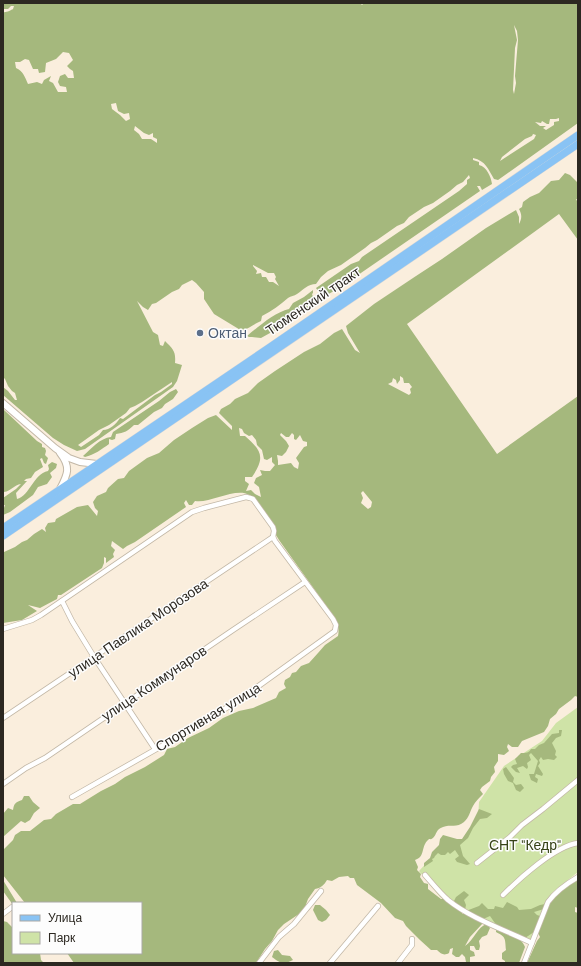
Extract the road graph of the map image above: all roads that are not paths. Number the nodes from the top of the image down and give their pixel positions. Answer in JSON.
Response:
{"nodes":[{"id":1,"x":578,"y":135,"type":"edge"},
{"id":2,"x":578,"y":144,"type":"edge"},
{"id":3,"x":3,"y":403,"type":"edge"},
{"id":4,"x":55,"y":448,"type":"junction"},
{"id":5,"x":97,"y":464,"type":"junction"},
{"id":6,"x":60,"y":489,"type":"junction"},
{"id":7,"x":3,"y":528,"type":"edge"},
{"id":8,"x":3,"y":536,"type":"edge"},
{"id":9,"x":273,"y":537,"type":"junction"},
{"id":10,"x":305,"y":582,"type":"junction"},
{"id":11,"x":62,"y":601,"type":"junction"},
{"id":12,"x":3,"y":629,"type":"edge"},
{"id":13,"x":94,"y":657,"type":"junction"},
{"id":14,"x":125,"y":703,"type":"junction"},
{"id":15,"x":3,"y":718,"type":"edge"},
{"id":16,"x":155,"y":749,"type":"junction"},
{"id":17,"x":577,"y":783,"type":"edge"},
{"id":18,"x":3,"y":784,"type":"edge"},
{"id":19,"x":72,"y":797,"type":"dead end"},
{"id":20,"x":578,"y":843,"type":"edge"},
{"id":21,"x":477,"y":863,"type":"dead end"},
{"id":22,"x":424,"y":875,"type":"dead end"},
{"id":23,"x":578,"y":877,"type":"edge"},
{"id":24,"x":321,"y":891,"type":"dead end"},
{"id":25,"x":503,"y":895,"type":"dead end"},
{"id":26,"x":378,"y":906,"type":"dead end"},
{"id":27,"x":12,"y":907,"type":"dead end"},
{"id":28,"x":3,"y":914,"type":"edge"},
{"id":29,"x":412,"y":938,"type":"dead end"},
{"id":30,"x":531,"y":945,"type":"junction"},
{"id":31,"x":259,"y":963,"type":"edge"},
{"id":32,"x":330,"y":963,"type":"edge"},
{"id":33,"x":398,"y":963,"type":"edge"},
{"id":34,"x":524,"y":963,"type":"edge"}],
"edges":[{"from":1,"to":5,"type":"main road","name":"Тюменский тракт"},
{"from":2,"to":8,"type":"main road","name":"Тюменский тракт"},
{"from":3,"to":4,"type":"street"},
{"from":4,"to":5,"type":"street"},
{"from":4,"to":6,"type":"street"},
{"from":5,"to":6,"type":"main road","name":"Тюменский тракт"},
{"from":6,"to":7,"type":"main road","name":"Тюменский тракт"},
{"from":9,"to":10,"type":"street"},
{"from":9,"to":11,"type":"street"},
{"from":9,"to":13,"type":"street","name":"улица Павлика Морозова"},
{"from":10,"to":14,"type":"street","name":"улица Коммунаров"},
{"from":10,"to":16,"type":"street","name":"Спортивная улица"},
{"from":11,"to":12,"type":"street"},
{"from":11,"to":13,"type":"street"},
{"from":13,"to":14,"type":"street"},
{"from":13,"to":15,"type":"street","name":"улица Павлика Морозова"},
{"from":14,"to":16,"type":"street"},
{"from":14,"to":18,"type":"street","name":"улица Коммунаров"},
{"from":16,"to":19,"type":"street","name":"Спортивная улица"},
{"from":17,"to":21,"type":"street"},
{"from":20,"to":25,"type":"street"},
{"from":22,"to":30,"type":"street"},
{"from":23,"to":30,"type":"street"},
{"from":24,"to":31,"type":"street"},
{"from":26,"to":32,"type":"street"},
{"from":27,"to":28,"type":"street"},
{"from":29,"to":33,"type":"street"},
{"from":30,"to":34,"type":"street"}]}
